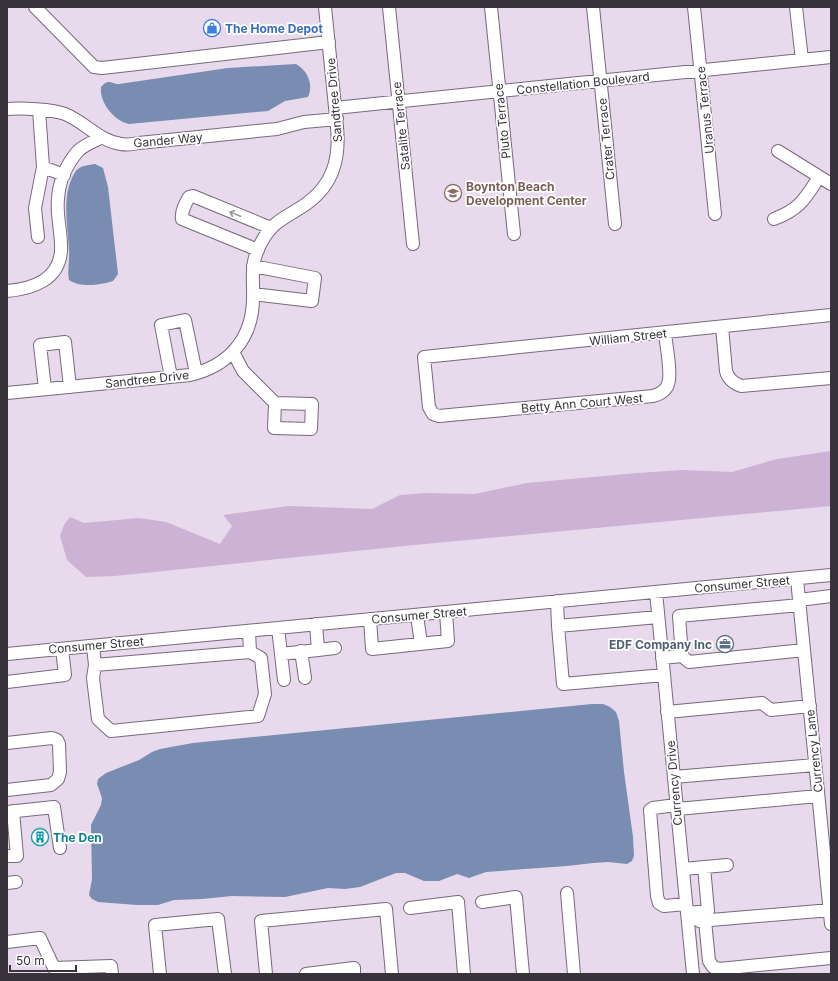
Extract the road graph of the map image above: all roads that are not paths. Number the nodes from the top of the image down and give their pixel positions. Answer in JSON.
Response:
{"nodes":[{"id":1,"x":35,"y":7,"type":"edge"},
{"id":2,"x":325,"y":7,"type":"edge"},
{"id":3,"x":389,"y":7,"type":"edge"},
{"id":4,"x":491,"y":7,"type":"edge"},
{"id":5,"x":592,"y":7,"type":"edge"},
{"id":6,"x":694,"y":7,"type":"edge"},
{"id":7,"x":796,"y":7,"type":"edge"},
{"id":8,"x":329,"y":42,"type":"junction"},
{"id":9,"x":831,"y":57,"type":"edge"},
{"id":10,"x":802,"y":60,"type":"junction"},
{"id":11,"x":701,"y":71,"type":"junction"},
{"id":12,"x":600,"y":81,"type":"junction"},
{"id":13,"x":499,"y":91,"type":"junction"},
{"id":14,"x":398,"y":101,"type":"junction"},
{"id":15,"x":7,"y":109,"type":"edge"},
{"id":16,"x":39,"y":110,"type":"junction"},
{"id":17,"x":336,"y":113,"type":"junction"},
{"id":18,"x":102,"y":137,"type":"junction"},
{"id":19,"x":778,"y":151,"type":"dead end"},
{"id":20,"x":43,"y":167,"type":"junction"},
{"id":21,"x":64,"y":175,"type":"junction"},
{"id":22,"x":819,"y":177,"type":"junction"},
{"id":23,"x":831,"y":184,"type":"edge"},
{"id":24,"x":715,"y":214,"type":"dead end"},
{"id":25,"x":774,"y":219,"type":"dead end"},
{"id":26,"x":615,"y":224,"type":"dead end"},
{"id":27,"x":271,"y":228,"type":"junction"},
{"id":28,"x":514,"y":234,"type":"dead end"},
{"id":29,"x":38,"y":237,"type":"dead end"},
{"id":30,"x":413,"y":244,"type":"dead end"},
{"id":31,"x":258,"y":250,"type":"junction"},
{"id":32,"x":253,"y":266,"type":"junction"},
{"id":33,"x":7,"y":291,"type":"edge"},
{"id":34,"x":253,"y":294,"type":"junction"},
{"id":35,"x":831,"y":315,"type":"edge"},
{"id":36,"x":722,"y":327,"type":"junction"},
{"id":37,"x":665,"y":333,"type":"junction"},
{"id":38,"x":233,"y":352,"type":"junction"},
{"id":39,"x":196,"y":373,"type":"junction"},
{"id":40,"x":171,"y":377,"type":"junction"},
{"id":41,"x":831,"y":378,"type":"edge"},
{"id":42,"x":70,"y":387,"type":"junction"},
{"id":43,"x":45,"y":389,"type":"junction"},
{"id":44,"x":7,"y":393,"type":"edge"},
{"id":45,"x":275,"y":403,"type":"dead end"},
{"id":46,"x":439,"y":416,"type":"joint"},
{"id":47,"x":831,"y":575,"type":"edge"},
{"id":48,"x":797,"y":579,"type":"junction"},
{"id":49,"x":656,"y":592,"type":"junction"},
{"id":50,"x":831,"y":596,"type":"edge"},
{"id":51,"x":557,"y":601,"type":"junction"},
{"id":52,"x":799,"y":602,"type":"junction"},
{"id":53,"x":446,"y":612,"type":"junction"},
{"id":54,"x":417,"y":615,"type":"junction"},
{"id":55,"x":658,"y":616,"type":"junction"},
{"id":56,"x":370,"y":619,"type":"junction"},
{"id":57,"x":316,"y":624,"type":"junction"},
{"id":58,"x":558,"y":626,"type":"junction"},
{"id":59,"x":278,"y":628,"type":"junction"},
{"id":60,"x":249,"y":631,"type":"junction"},
{"id":61,"x":421,"y":644,"type":"junction"},
{"id":62,"x":93,"y":646,"type":"junction"},
{"id":63,"x":335,"y":648,"type":"dead end"},
{"id":64,"x":62,"y":649,"type":"junction"},
{"id":65,"x":318,"y":650,"type":"junction"},
{"id":66,"x":804,"y":650,"type":"junction"},
{"id":67,"x":301,"y":651,"type":"junction"},
{"id":68,"x":250,"y":652,"type":"junction"},
{"id":69,"x":7,"y":654,"type":"edge"},
{"id":70,"x":281,"y":654,"type":"junction"},
{"id":71,"x":682,"y":656,"type":"junction"},
{"id":72,"x":662,"y":658,"type":"junction"},
{"id":73,"x":95,"y":665,"type":"junction"},
{"id":74,"x":664,"y":675,"type":"junction"},
{"id":75,"x":305,"y":678,"type":"dead end"},
{"id":76,"x":284,"y":680,"type":"dead end"},
{"id":77,"x":7,"y":682,"type":"edge"},
{"id":78,"x":810,"y":706,"type":"junction"},
{"id":79,"x":668,"y":712,"type":"junction"},
{"id":80,"x":7,"y":743,"type":"edge"},
{"id":81,"x":816,"y":765,"type":"junction"},
{"id":82,"x":674,"y":777,"type":"junction"},
{"id":83,"x":7,"y":790,"type":"edge"},
{"id":84,"x":818,"y":796,"type":"junction"},
{"id":85,"x":677,"y":807,"type":"junction"},
{"id":86,"x":10,"y":812,"type":"edge"},
{"id":87,"x":60,"y":848,"type":"dead end"},
{"id":88,"x":828,"y":853,"type":"edge"},
{"id":89,"x":7,"y":856,"type":"edge"},
{"id":90,"x":727,"y":865,"type":"dead end"},
{"id":91,"x":704,"y":867,"type":"junction"},
{"id":92,"x":682,"y":869,"type":"junction"},
{"id":93,"x":567,"y":893,"type":"dead end"},
{"id":94,"x":482,"y":902,"type":"dead end"},
{"id":95,"x":410,"y":908,"type":"dead end"},
{"id":96,"x":830,"y":910,"type":"edge"},
{"id":97,"x":687,"y":913,"type":"junction"},
{"id":98,"x":705,"y":921,"type":"junction"},
{"id":99,"x":831,"y":924,"type":"edge"},
{"id":100,"x":7,"y":942,"type":"edge"},
{"id":101,"x":831,"y":958,"type":"edge"},
{"id":102,"x":112,"y":974,"type":"edge"},
{"id":103,"x":160,"y":974,"type":"edge"},
{"id":104,"x":225,"y":974,"type":"edge"},
{"id":105,"x":266,"y":974,"type":"edge"},
{"id":106,"x":306,"y":974,"type":"edge"},
{"id":107,"x":354,"y":974,"type":"edge"},
{"id":108,"x":392,"y":974,"type":"edge"},
{"id":109,"x":464,"y":974,"type":"edge"},
{"id":110,"x":523,"y":974,"type":"edge"},
{"id":111,"x":574,"y":974,"type":"edge"},
{"id":112,"x":692,"y":974,"type":"edge"}],
"edges":[{"from":1,"to":8,"type":"street"},
{"from":2,"to":8,"type":"street","name":"Sandtree Drive"},
{"from":3,"to":14,"type":"street","name":"Satalite Terrace"},
{"from":4,"to":13,"type":"street","name":"Pluto Terrace"},
{"from":5,"to":12,"type":"street","name":"Crater Terrace"},
{"from":6,"to":11,"type":"street","name":"Uranus Terrace"},
{"from":7,"to":10,"type":"street"},
{"from":8,"to":17,"type":"street","name":"Sandtree Drive"},
{"from":9,"to":10,"type":"street","name":"Constellation Boulevard"},
{"from":10,"to":11,"type":"street","name":"Constellation Boulevard"},
{"from":11,"to":12,"type":"street","name":"Constellation Boulevard"},
{"from":11,"to":24,"type":"street","name":"Uranus Terrace"},
{"from":12,"to":13,"type":"street","name":"Constellation Boulevard"},
{"from":12,"to":26,"type":"street","name":"Crater Terrace"},
{"from":13,"to":14,"type":"street","name":"Constellation Boulevard"},
{"from":13,"to":28,"type":"street","name":"Pluto Terrace"},
{"from":14,"to":17,"type":"street","name":"Constellation Boulevard"},
{"from":14,"to":30,"type":"street","name":"Satalite Terrace"},
{"from":15,"to":16,"type":"street","name":"Gander Way"},
{"from":16,"to":18,"type":"street","name":"Gander Way"},
{"from":16,"to":20,"type":"street"},
{"from":17,"to":18,"type":"street","name":"Gander Way"},
{"from":17,"to":27,"type":"street","name":"Sandtree Drive"},
{"from":18,"to":21,"type":"street"},
{"from":19,"to":22,"type":"street"},
{"from":20,"to":21,"type":"street"},
{"from":20,"to":29,"type":"street"},
{"from":21,"to":33,"type":"street"},
{"from":22,"to":23,"type":"street"},
{"from":22,"to":25,"type":"street"},
{"from":27,"to":31,"type":"street","name":"Sandtree Drive"},
{"from":27,"to":31,"type":"street","one_way":true},
{"from":31,"to":32,"type":"street","name":"Sandtree Drive"},
{"from":32,"to":34,"type":"street","name":"Sandtree Drive"},
{"from":32,"to":34,"type":"street"},
{"from":34,"to":38,"type":"street","name":"Sandtree Drive"},
{"from":35,"to":36,"type":"street","name":"William Street"},
{"from":36,"to":37,"type":"street","name":"William Street"},
{"from":36,"to":41,"type":"street"},
{"from":37,"to":46,"type":"street","name":"Betty Ann Court West"},
{"from":37,"to":46,"type":"street","name":"William Street"},
{"from":38,"to":39,"type":"street","name":"Sandtree Drive"},
{"from":38,"to":45,"type":"street"},
{"from":39,"to":40,"type":"street","name":"Sandtree Drive"},
{"from":39,"to":40,"type":"street"},
{"from":40,"to":42,"type":"street","name":"Sandtree Drive"},
{"from":42,"to":43,"type":"street","name":"Sandtree Drive"},
{"from":42,"to":43,"type":"street"},
{"from":43,"to":44,"type":"street","name":"Sandtree Drive"},
{"from":47,"to":48,"type":"street","name":"Consumer Street"},
{"from":48,"to":49,"type":"street","name":"Consumer Street"},
{"from":48,"to":52,"type":"street","name":"Currency Lane"},
{"from":49,"to":51,"type":"street","name":"Consumer Street"},
{"from":49,"to":55,"type":"street","name":"Currency Drive"},
{"from":50,"to":52,"type":"street"},
{"from":51,"to":53,"type":"street","name":"Consumer Street"},
{"from":51,"to":58,"type":"street"},
{"from":52,"to":66,"type":"street","name":"Currency Lane"},
{"from":52,"to":71,"type":"street"},
{"from":53,"to":54,"type":"street","name":"Consumer Street"},
{"from":53,"to":61,"type":"street"},
{"from":54,"to":56,"type":"street","name":"Consumer Street"},
{"from":54,"to":61,"type":"street"},
{"from":55,"to":58,"type":"street"},
{"from":55,"to":72,"type":"street","name":"Currency Drive"},
{"from":56,"to":57,"type":"street","name":"Consumer Street"},
{"from":56,"to":61,"type":"street"},
{"from":57,"to":59,"type":"street","name":"Consumer Street"},
{"from":57,"to":65,"type":"street"},
{"from":58,"to":74,"type":"street"},
{"from":59,"to":60,"type":"street","name":"Consumer Street"},
{"from":59,"to":70,"type":"street"},
{"from":60,"to":62,"type":"street","name":"Consumer Street"},
{"from":60,"to":68,"type":"street"},
{"from":62,"to":64,"type":"street","name":"Consumer Street"},
{"from":62,"to":73,"type":"street"},
{"from":63,"to":65,"type":"street"},
{"from":64,"to":69,"type":"street","name":"Consumer Street"},
{"from":64,"to":77,"type":"street"},
{"from":65,"to":67,"type":"street"},
{"from":66,"to":71,"type":"street"},
{"from":66,"to":78,"type":"street","name":"Currency Lane"},
{"from":67,"to":70,"type":"street"},
{"from":67,"to":75,"type":"street"},
{"from":68,"to":73,"type":"street"},
{"from":68,"to":73,"type":"street"},
{"from":70,"to":76,"type":"street"},
{"from":71,"to":72,"type":"street"},
{"from":72,"to":74,"type":"street","name":"Currency Drive"},
{"from":74,"to":79,"type":"street","name":"Currency Drive"},
{"from":78,"to":79,"type":"street"},
{"from":78,"to":81,"type":"street","name":"Currency Lane"},
{"from":79,"to":82,"type":"street","name":"Currency Drive"},
{"from":80,"to":83,"type":"street"},
{"from":81,"to":82,"type":"street"},
{"from":81,"to":84,"type":"street","name":"Currency Lane"},
{"from":82,"to":85,"type":"street","name":"Currency Drive"},
{"from":84,"to":85,"type":"street"},
{"from":84,"to":88,"type":"street","name":"Currency Lane"},
{"from":85,"to":92,"type":"street","name":"Currency Drive"},
{"from":85,"to":97,"type":"street"},
{"from":86,"to":87,"type":"street"},
{"from":86,"to":89,"type":"street"},
{"from":88,"to":96,"type":"street","name":"Currency Lane"},
{"from":90,"to":91,"type":"street"},
{"from":91,"to":92,"type":"street"},
{"from":91,"to":97,"type":"street"},
{"from":92,"to":97,"type":"street","name":"Currency Drive"},
{"from":93,"to":111,"type":"street"},
{"from":94,"to":110,"type":"street"},
{"from":95,"to":109,"type":"street"},
{"from":96,"to":98,"type":"street"},
{"from":96,"to":99,"type":"street","name":"Currency Lane"},
{"from":97,"to":98,"type":"street"},
{"from":97,"to":112,"type":"street","name":"Currency Drive"},
{"from":98,"to":101,"type":"street"},
{"from":100,"to":102,"type":"street"},
{"from":103,"to":104,"type":"street"},
{"from":105,"to":108,"type":"street"},
{"from":106,"to":107,"type":"street"}]}
